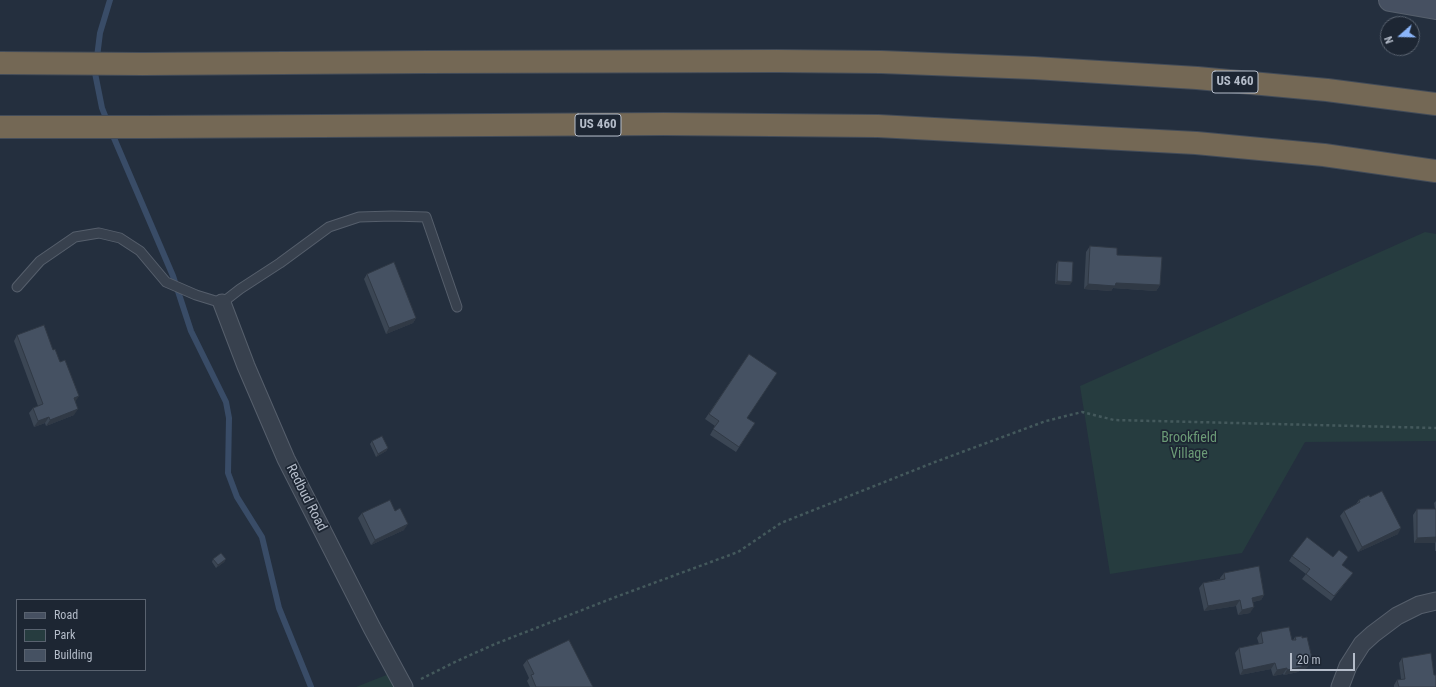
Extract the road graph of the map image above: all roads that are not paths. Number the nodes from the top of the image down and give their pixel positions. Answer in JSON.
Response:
{"nodes":[{"id":1,"x":1390,"y":0,"type":"edge"},
{"id":2,"x":1436,"y":8,"type":"edge"},
{"id":3,"x":0,"y":63,"type":"edge"},
{"id":4,"x":1436,"y":104,"type":"edge"},
{"id":5,"x":0,"y":127,"type":"edge"},
{"id":6,"x":1436,"y":171,"type":"edge"},
{"id":7,"x":17,"y":287,"type":"dead end"},
{"id":8,"x":222,"y":303,"type":"junction"},
{"id":9,"x":457,"y":307,"type":"dead end"},
{"id":10,"x":1436,"y":601,"type":"edge"},
{"id":11,"x":409,"y":685,"type":"edge"},
{"id":12,"x":1340,"y":687,"type":"edge"}],
"edges":[{"from":1,"to":2,"type":"street"},
{"from":3,"to":4,"type":"highway","number":"US 460"},
{"from":5,"to":6,"type":"highway","number":"US 460"},
{"from":7,"to":8,"type":"lane"},
{"from":8,"to":9,"type":"lane"},
{"from":8,"to":11,"type":"street","name":"Redbud Road"},
{"from":10,"to":12,"type":"street"}]}
